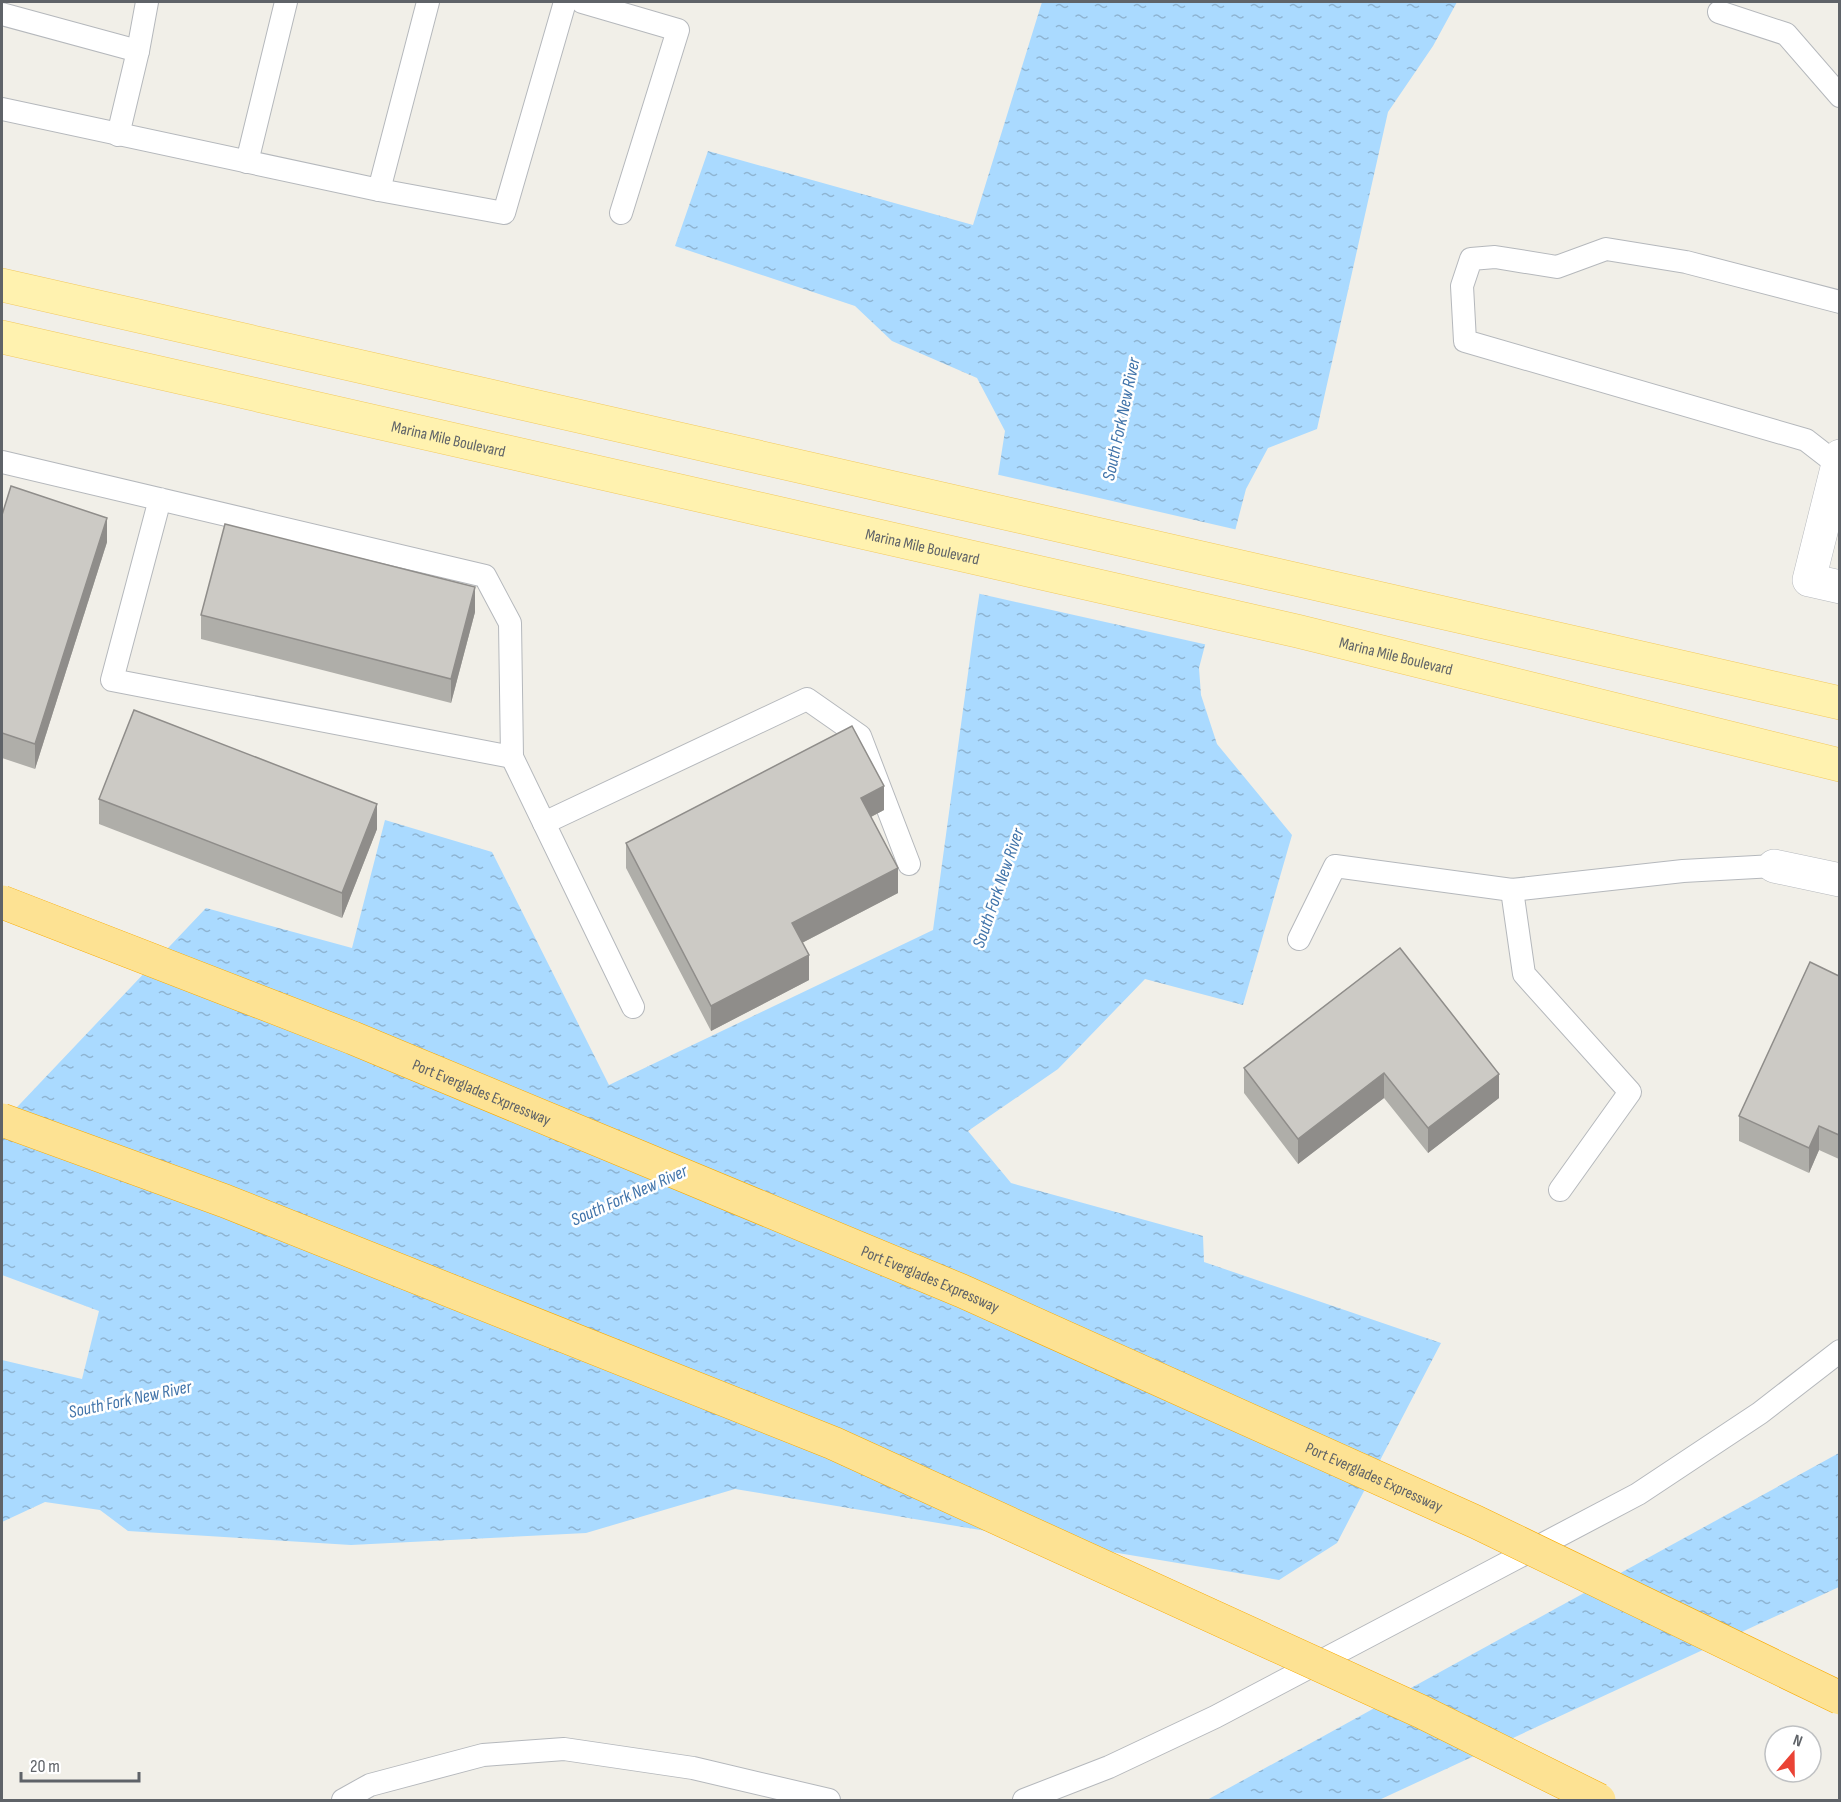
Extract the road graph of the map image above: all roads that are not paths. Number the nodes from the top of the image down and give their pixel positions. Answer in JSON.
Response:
{"nodes":[{"id":1,"x":147,"y":2,"type":"edge"},
{"id":2,"x":286,"y":2,"type":"edge"},
{"id":3,"x":428,"y":2,"type":"edge"},
{"id":4,"x":565,"y":2,"type":"edge"},
{"id":5,"x":582,"y":2,"type":"edge"},
{"id":6,"x":1719,"y":12,"type":"dead end"},
{"id":7,"x":2,"y":14,"type":"edge"},
{"id":8,"x":138,"y":51,"type":"junction"},
{"id":9,"x":1839,"y":96,"type":"edge"},
{"id":10,"x":2,"y":109,"type":"edge"},
{"id":11,"x":118,"y":135,"type":"junction"},
{"id":12,"x":246,"y":162,"type":"junction"},
{"id":13,"x":380,"y":190,"type":"junction"},
{"id":14,"x":621,"y":213,"type":"dead end"},
{"id":15,"x":2,"y":285,"type":"edge"},
{"id":16,"x":1839,"y":302,"type":"edge"},
{"id":17,"x":2,"y":337,"type":"edge"},
{"id":18,"x":1838,"y":460,"type":"edge"},
{"id":19,"x":2,"y":462,"type":"edge"},
{"id":20,"x":160,"y":499,"type":"junction"},
{"id":21,"x":1839,"y":587,"type":"edge"},
{"id":22,"x":1839,"y":704,"type":"edge"},
{"id":23,"x":512,"y":757,"type":"junction"},
{"id":24,"x":1839,"y":765,"type":"edge"},
{"id":25,"x":544,"y":823,"type":"junction"},
{"id":26,"x":909,"y":864,"type":"dead end"},
{"id":27,"x":1774,"y":866,"type":"joint"},
{"id":28,"x":1839,"y":880,"type":"edge"},
{"id":29,"x":1512,"y":890,"type":"junction"},
{"id":30,"x":2,"y":902,"type":"edge"},
{"id":31,"x":1299,"y":939,"type":"dead end"},
{"id":32,"x":633,"y":1007,"type":"dead end"},
{"id":33,"x":2,"y":1120,"type":"edge"},
{"id":34,"x":1560,"y":1190,"type":"dead end"},
{"id":35,"x":1839,"y":1351,"type":"edge"},
{"id":36,"x":1839,"y":1698,"type":"edge"},
{"id":37,"x":343,"y":1800,"type":"edge"},
{"id":38,"x":829,"y":1800,"type":"edge"},
{"id":39,"x":1024,"y":1800,"type":"edge"},
{"id":40,"x":1599,"y":1800,"type":"edge"}],
"edges":[{"from":1,"to":8,"type":"lane"},
{"from":2,"to":12,"type":"lane"},
{"from":3,"to":13,"type":"lane"},
{"from":4,"to":13,"type":"lane"},
{"from":5,"to":14,"type":"lane"},
{"from":6,"to":9,"type":"lane"},
{"from":7,"to":8,"type":"lane"},
{"from":8,"to":11,"type":"lane"},
{"from":10,"to":11,"type":"lane"},
{"from":11,"to":12,"type":"lane"},
{"from":12,"to":13,"type":"lane"},
{"from":15,"to":22,"type":"main road"},
{"from":16,"to":18,"type":"lane"},
{"from":17,"to":24,"type":"main road","name":"Marina Mile Boulevard"},
{"from":18,"to":21,"type":"street"},
{"from":19,"to":20,"type":"lane"},
{"from":20,"to":23,"type":"lane"},
{"from":20,"to":23,"type":"lane"},
{"from":23,"to":25,"type":"lane"},
{"from":25,"to":26,"type":"lane"},
{"from":25,"to":32,"type":"lane"},
{"from":27,"to":28,"type":"street"},
{"from":27,"to":29,"type":"lane"},
{"from":29,"to":31,"type":"lane"},
{"from":29,"to":34,"type":"lane"},
{"from":30,"to":36,"type":"highway","name":"Port Everglades Expressway","bridge":true},
{"from":33,"to":40,"type":"highway","bridge":true},
{"from":35,"to":39,"type":"lane"},
{"from":37,"to":38,"type":"lane"}]}
